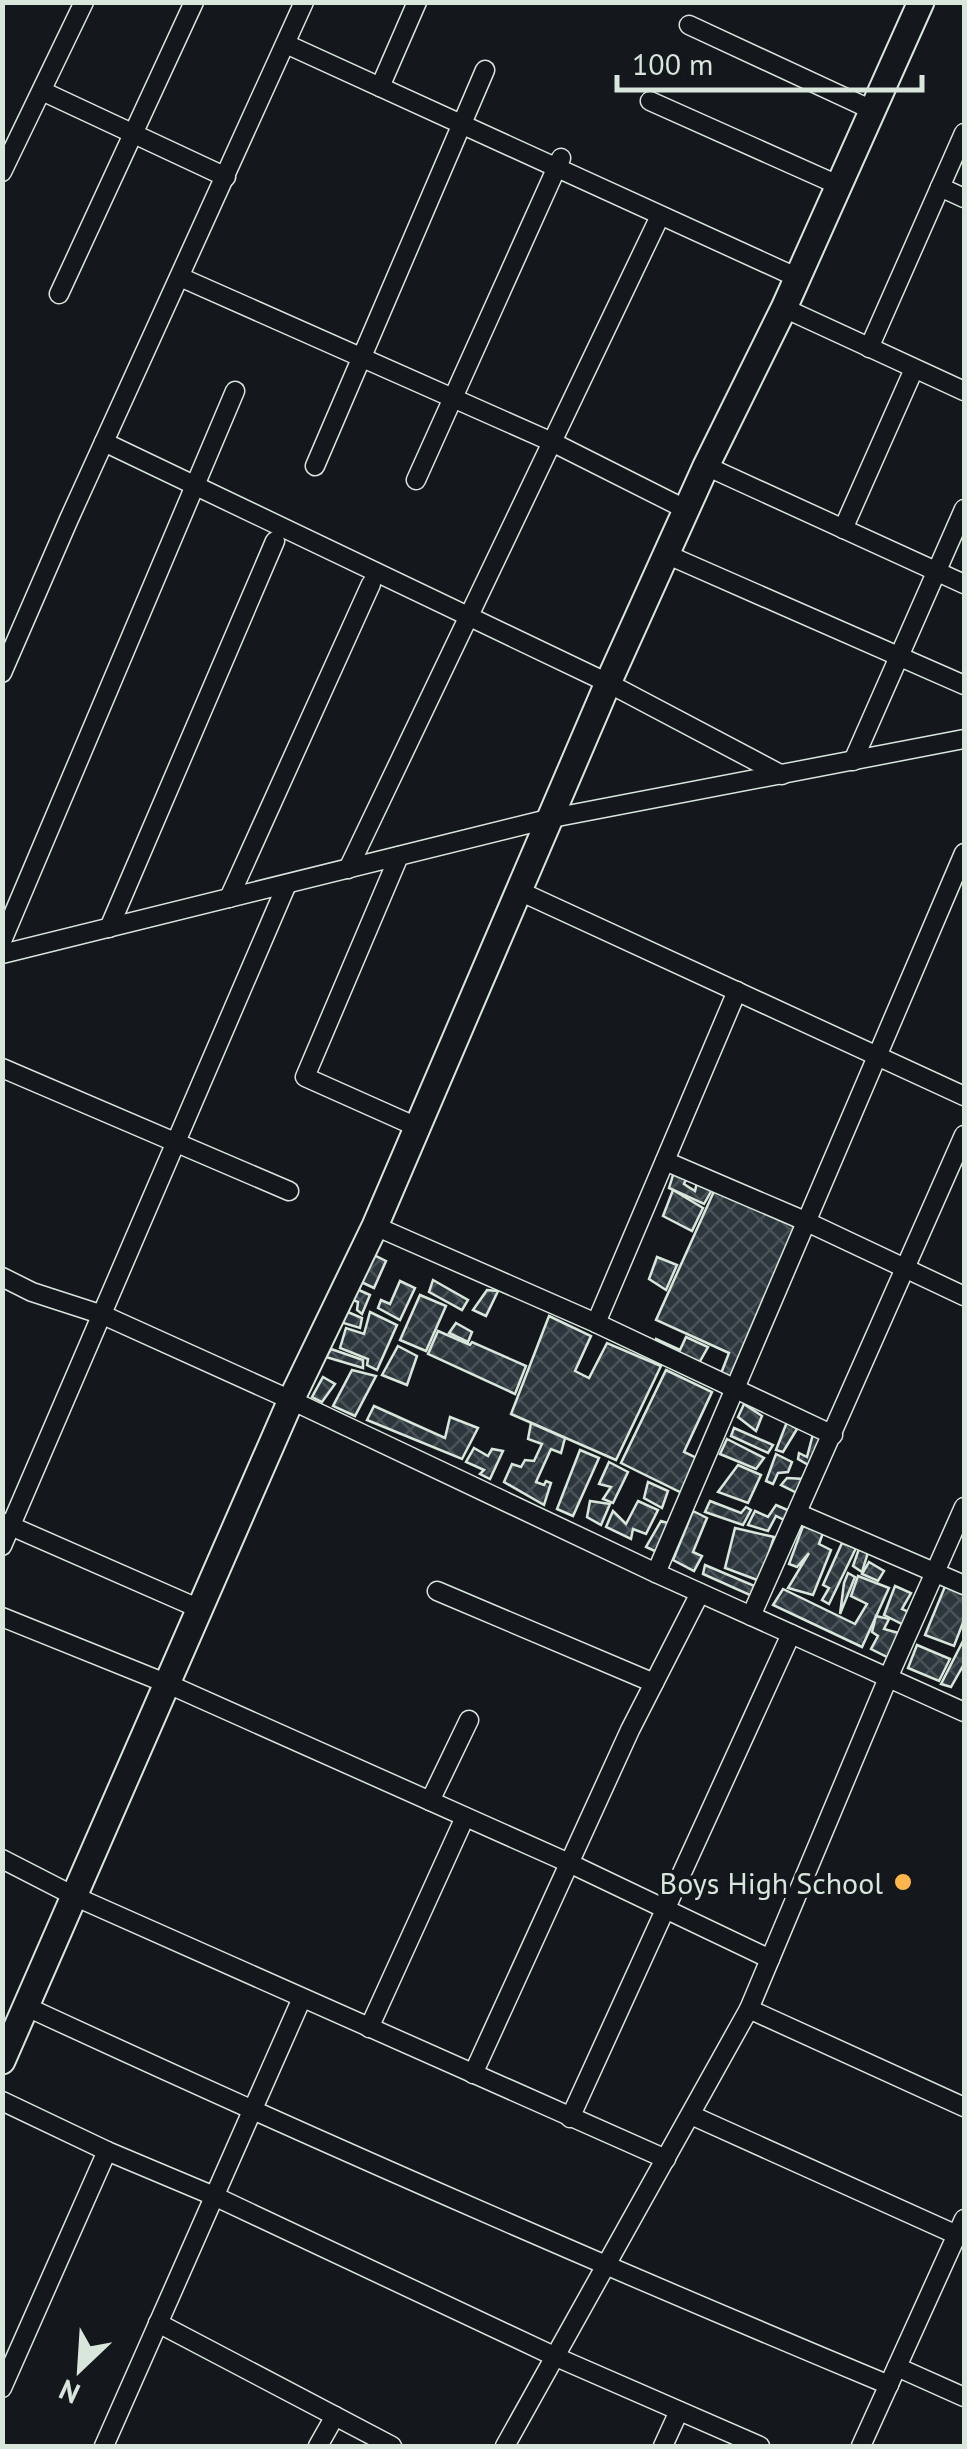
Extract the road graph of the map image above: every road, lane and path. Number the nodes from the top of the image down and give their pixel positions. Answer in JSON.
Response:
{"nodes":[{"id":1,"x":84,"y":2,"type":"edge"},
{"id":2,"x":194,"y":2,"type":"edge"},
{"id":3,"x":304,"y":2,"type":"edge"},
{"id":4,"x":418,"y":2,"type":"edge"},
{"id":5,"x":921,"y":2,"type":"edge"},
{"id":6,"x":689,"y":25,"type":"dead end"},
{"id":7,"x":286,"y":44,"type":"junction"},
{"id":8,"x":484,"y":70,"type":"dead end"},
{"id":9,"x":380,"y":87,"type":"junction"},
{"id":10,"x":42,"y":91,"type":"junction"},
{"id":11,"x":650,"y":101,"type":"dead end"},
{"id":12,"x":872,"y":110,"type":"junction"},
{"id":13,"x":461,"y":124,"type":"junction"},
{"id":14,"x":132,"y":133,"type":"junction"},
{"id":15,"x":964,"y":133,"type":"edge"},
{"id":16,"x":559,"y":163,"type":"junction"},
{"id":17,"x":2,"y":172,"type":"edge"},
{"id":18,"x":226,"y":177,"type":"junction"},
{"id":19,"x":838,"y":185,"type":"junction"},
{"id":20,"x":940,"y":187,"type":"junction"},
{"id":21,"x":964,"y":198,"type":"edge"},
{"id":22,"x":660,"y":216,"type":"junction"},
{"id":23,"x":180,"y":277,"type":"junction"},
{"id":24,"x":796,"y":277,"type":"junction"},
{"id":25,"x":60,"y":294,"type":"dead end"},
{"id":26,"x":784,"y":308,"type":"junction"},
{"id":27,"x":869,"y":348,"type":"junction"},
{"id":28,"x":361,"y":357,"type":"junction"},
{"id":29,"x":914,"y":369,"type":"junction"},
{"id":30,"x":234,"y":391,"type":"dead end"},
{"id":31,"x":964,"y":392,"type":"edge"},
{"id":32,"x":454,"y":399,"type":"junction"},
{"id":33,"x":104,"y":442,"type":"junction"},
{"id":34,"x":552,"y":442,"type":"junction"},
{"id":35,"x":315,"y":466,"type":"dead end"},
{"id":36,"x":706,"y":466,"type":"junction"},
{"id":37,"x":416,"y":480,"type":"dead end"},
{"id":38,"x":195,"y":485,"type":"junction"},
{"id":39,"x":688,"y":510,"type":"junction"},
{"id":40,"x":964,"y":510,"type":"edge"},
{"id":41,"x":844,"y":529,"type":"junction"},
{"id":42,"x":275,"y":541,"type":"dead end"},
{"id":43,"x":668,"y":555,"type":"junction"},
{"id":44,"x":937,"y":572,"type":"junction"},
{"id":45,"x":371,"y":584,"type":"dead end"},
{"id":46,"x":964,"y":584,"type":"edge"},
{"id":47,"x":469,"y":616,"type":"junction"},
{"id":48,"x":900,"y":656,"type":"junction"},
{"id":49,"x":2,"y":673,"type":"edge"},
{"id":50,"x":608,"y":683,"type":"junction"},
{"id":51,"x":964,"y":685,"type":"edge"},
{"id":52,"x":964,"y":739,"type":"edge"},
{"id":53,"x":853,"y":761,"type":"junction"},
{"id":54,"x":782,"y":775,"type":"junction"},
{"id":55,"x":552,"y":818,"type":"junction"},
{"id":56,"x":964,"y":854,"type":"edge"},
{"id":57,"x":399,"y":856,"type":"junction"},
{"id":58,"x":348,"y":868,"type":"junction"},
{"id":59,"x":287,"y":884,"type":"junction"},
{"id":60,"x":517,"y":890,"type":"junction"},
{"id":61,"x":958,"y":890,"type":"edge"},
{"id":62,"x":230,"y":898,"type":"junction"},
{"id":63,"x":108,"y":928,"type":"junction"},
{"id":64,"x":2,"y":942,"type":"edge"},
{"id":65,"x":2,"y":954,"type":"edge"},
{"id":66,"x":737,"y":992,"type":"junction"},
{"id":67,"x":876,"y":1055,"type":"junction"},
{"id":68,"x":2,"y":1068,"type":"edge"},
{"id":69,"x":964,"y":1096,"type":"edge"},
{"id":70,"x":417,"y":1127,"type":"junction"},
{"id":71,"x":964,"y":1136,"type":"edge"},
{"id":72,"x":176,"y":1142,"type":"junction"},
{"id":73,"x":665,"y":1162,"type":"junction"},
{"id":74,"x":289,"y":1191,"type":"dead end"},
{"id":75,"x":805,"y":1221,"type":"junction"},
{"id":76,"x":375,"y":1226,"type":"junction"},
{"id":77,"x":906,"y":1269,"type":"junction"},
{"id":78,"x":2,"y":1277,"type":"edge"},
{"id":79,"x":964,"y":1296,"type":"edge"},
{"id":80,"x":102,"y":1315,"type":"junction"},
{"id":81,"x":596,"y":1323,"type":"junction"},
{"id":82,"x":733,"y":1386,"type":"junction"},
{"id":83,"x":291,"y":1400,"type":"junction"},
{"id":84,"x":832,"y":1435,"type":"junction"},
{"id":85,"x":964,"y":1507,"type":"edge"},
{"id":86,"x":798,"y":1513,"type":"junction"},
{"id":87,"x":7,"y":1524,"type":"edge"},
{"id":88,"x":2,"y":1546,"type":"edge"},
{"id":89,"x":935,"y":1572,"type":"junction"},
{"id":90,"x":656,"y":1573,"type":"junction"},
{"id":91,"x":964,"y":1585,"type":"edge"},
{"id":92,"x":437,"y":1591,"type":"dead end"},
{"id":93,"x":700,"y":1593,"type":"junction"},
{"id":94,"x":200,"y":1610,"type":"junction"},
{"id":95,"x":751,"y":1616,"type":"junction"},
{"id":96,"x":2,"y":1617,"type":"edge"},
{"id":97,"x":791,"y":1634,"type":"junction"},
{"id":98,"x":888,"y":1678,"type":"junction"},
{"id":99,"x":654,"y":1683,"type":"junction"},
{"id":100,"x":168,"y":1684,"type":"junction"},
{"id":101,"x":964,"y":1712,"type":"edge"},
{"id":102,"x":470,"y":1720,"type":"dead end"},
{"id":103,"x":430,"y":1801,"type":"junction"},
{"id":104,"x":465,"y":1817,"type":"junction"},
{"id":105,"x":2,"y":1859,"type":"edge"},
{"id":106,"x":569,"y":1863,"type":"junction"},
{"id":107,"x":76,"y":1897,"type":"junction"},
{"id":108,"x":664,"y":1910,"type":"junction"},
{"id":109,"x":770,"y":1959,"type":"junction"},
{"id":110,"x":302,"y":1998,"type":"junction"},
{"id":111,"x":27,"y":2007,"type":"junction"},
{"id":112,"x":749,"y":2009,"type":"junction"},
{"id":113,"x":369,"y":2028,"type":"junction"},
{"id":114,"x":2,"y":2061,"type":"edge"},
{"id":115,"x":473,"y":2074,"type":"junction"},
{"id":116,"x":2,"y":2101,"type":"edge"},
{"id":117,"x":964,"y":2107,"type":"edge"},
{"id":118,"x":252,"y":2111,"type":"junction"},
{"id":119,"x":691,"y":2114,"type":"junction"},
{"id":120,"x":570,"y":2118,"type":"junction"},
{"id":121,"x":107,"y":2151,"type":"junction"},
{"id":122,"x":666,"y":2159,"type":"junction"},
{"id":123,"x":214,"y":2196,"type":"junction"},
{"id":124,"x":961,"y":2227,"type":"edge"},
{"id":125,"x":606,"y":2267,"type":"junction"},
{"id":126,"x":158,"y":2323,"type":"junction"},
{"id":127,"x":556,"y":2357,"type":"junction"},
{"id":128,"x":897,"y":2367,"type":"junction"},
{"id":129,"x":889,"y":2385,"type":"junction"},
{"id":130,"x":2,"y":2388,"type":"edge"},
{"id":131,"x":964,"y":2397,"type":"edge"},
{"id":132,"x":679,"y":2411,"type":"junction"},
{"id":133,"x":334,"y":2416,"type":"junction"},
{"id":134,"x":104,"y":2446,"type":"edge"},
{"id":135,"x":318,"y":2446,"type":"edge"},
{"id":136,"x":392,"y":2446,"type":"edge"},
{"id":137,"x":505,"y":2446,"type":"edge"},
{"id":138,"x":663,"y":2446,"type":"edge"},
{"id":139,"x":760,"y":2446,"type":"edge"},
{"id":140,"x":861,"y":2446,"type":"edge"}],
"edges":[{"from":1,"to":10,"type":"street"},
{"from":2,"to":14,"type":"street"},
{"from":3,"to":7,"type":"street"},
{"from":4,"to":9,"type":"street"},
{"from":5,"to":12,"type":"street"},
{"from":6,"to":12,"type":"street"},
{"from":7,"to":9,"type":"street"},
{"from":7,"to":18,"type":"street"},
{"from":8,"to":13,"type":"street"},
{"from":9,"to":13,"type":"street"},
{"from":10,"to":14,"type":"street"},
{"from":10,"to":17,"type":"street"},
{"from":11,"to":19,"type":"street"},
{"from":12,"to":19,"type":"street"},
{"from":13,"to":16,"type":"street"},
{"from":13,"to":28,"type":"street"},
{"from":14,"to":18,"type":"street"},
{"from":14,"to":25,"type":"street"},
{"from":15,"to":20,"type":"street"},
{"from":16,"to":22,"type":"street"},
{"from":16,"to":32,"type":"street"},
{"from":18,"to":23,"type":"street"},
{"from":19,"to":24,"type":"street"},
{"from":20,"to":21,"type":"street"},
{"from":20,"to":27,"type":"street"},
{"from":22,"to":24,"type":"street"},
{"from":22,"to":34,"type":"street"},
{"from":23,"to":28,"type":"street"},
{"from":23,"to":33,"type":"street"},
{"from":24,"to":26,"type":"street"},
{"from":26,"to":27,"type":"street"},
{"from":26,"to":36,"type":"street"},
{"from":27,"to":29,"type":"street"},
{"from":28,"to":32,"type":"street"},
{"from":28,"to":35,"type":"street"},
{"from":29,"to":31,"type":"street"},
{"from":29,"to":41,"type":"street"},
{"from":30,"to":38,"type":"street"},
{"from":32,"to":34,"type":"street"},
{"from":32,"to":37,"type":"street"},
{"from":33,"to":38,"type":"street"},
{"from":33,"to":49,"type":"street"},
{"from":34,"to":39,"type":"street"},
{"from":34,"to":47,"type":"street"},
{"from":36,"to":39,"type":"street"},
{"from":36,"to":41,"type":"street"},
{"from":38,"to":47,"type":"street"},
{"from":38,"to":64,"type":"street"},
{"from":39,"to":43,"type":"street"},
{"from":40,"to":44,"type":"street"},
{"from":41,"to":44,"type":"street"},
{"from":42,"to":63,"type":"street"},
{"from":43,"to":48,"type":"street"},
{"from":43,"to":50,"type":"street"},
{"from":44,"to":46,"type":"street"},
{"from":44,"to":48,"type":"street"},
{"from":45,"to":62,"type":"street"},
{"from":47,"to":50,"type":"street"},
{"from":47,"to":58,"type":"street"},
{"from":48,"to":51,"type":"street"},
{"from":48,"to":53,"type":"street"},
{"from":50,"to":54,"type":"street"},
{"from":50,"to":55,"type":"street"},
{"from":52,"to":53,"type":"street"},
{"from":53,"to":54,"type":"street"},
{"from":54,"to":55,"type":"street"},
{"from":55,"to":57,"type":"street"},
{"from":55,"to":60,"type":"street"},
{"from":56,"to":61,"type":"street"},
{"from":57,"to":58,"type":"street"},
{"from":57,"to":70,"type":"street"},
{"from":58,"to":59,"type":"street"},
{"from":59,"to":62,"type":"street"},
{"from":59,"to":72,"type":"street"},
{"from":60,"to":66,"type":"street"},
{"from":60,"to":70,"type":"street"},
{"from":61,"to":67,"type":"street"},
{"from":62,"to":63,"type":"street"},
{"from":63,"to":65,"type":"street"},
{"from":66,"to":67,"type":"street"},
{"from":66,"to":73,"type":"street"},
{"from":67,"to":69,"type":"street"},
{"from":67,"to":75,"type":"street"},
{"from":68,"to":72,"type":"street"},
{"from":70,"to":76,"type":"street"},
{"from":71,"to":77,"type":"street"},
{"from":72,"to":74,"type":"street"},
{"from":72,"to":80,"type":"street"},
{"from":73,"to":75,"type":"street"},
{"from":73,"to":81,"type":"street"},
{"from":75,"to":77,"type":"street"},
{"from":75,"to":82,"type":"street"},
{"from":76,"to":81,"type":"street"},
{"from":76,"to":83,"type":"street"},
{"from":77,"to":79,"type":"street"},
{"from":77,"to":84,"type":"street"},
{"from":78,"to":80,"type":"street"},
{"from":80,"to":83,"type":"street"},
{"from":80,"to":87,"type":"street"},
{"from":81,"to":82,"type":"street"},
{"from":82,"to":84,"type":"street"},
{"from":82,"to":90,"type":"street"},
{"from":83,"to":90,"type":"street"},
{"from":83,"to":94,"type":"street"},
{"from":84,"to":86,"type":"street"},
{"from":85,"to":89,"type":"street"},
{"from":86,"to":89,"type":"street"},
{"from":86,"to":95,"type":"street"},
{"from":87,"to":88,"type":"street"},
{"from":87,"to":94,"type":"street"},
{"from":89,"to":91,"type":"street"},
{"from":89,"to":98,"type":"street"},
{"from":90,"to":93,"type":"street"},
{"from":92,"to":99,"type":"street"},
{"from":93,"to":95,"type":"street"},
{"from":93,"to":99,"type":"street"},
{"from":94,"to":100,"type":"street"},
{"from":95,"to":97,"type":"street"},
{"from":96,"to":100,"type":"street"},
{"from":97,"to":98,"type":"street"},
{"from":97,"to":108,"type":"street"},
{"from":98,"to":101,"type":"street"},
{"from":98,"to":109,"type":"street"},
{"from":99,"to":106,"type":"street"},
{"from":100,"to":103,"type":"street"},
{"from":100,"to":107,"type":"street"},
{"from":102,"to":103,"type":"street"},
{"from":103,"to":104,"type":"street"},
{"from":104,"to":106,"type":"street"},
{"from":104,"to":113,"type":"street"},
{"from":105,"to":107,"type":"street"},
{"from":106,"to":108,"type":"street"},
{"from":106,"to":115,"type":"street"},
{"from":107,"to":110,"type":"street"},
{"from":107,"to":111,"type":"street"},
{"from":108,"to":109,"type":"street"},
{"from":108,"to":120,"type":"street"},
{"from":109,"to":112,"type":"street"},
{"from":110,"to":113,"type":"street"},
{"from":110,"to":118,"type":"street"},
{"from":111,"to":114,"type":"street"},
{"from":111,"to":118,"type":"street"},
{"from":112,"to":117,"type":"street"},
{"from":112,"to":119,"type":"street"},
{"from":113,"to":115,"type":"street"},
{"from":115,"to":120,"type":"street"},
{"from":116,"to":121,"type":"street"},
{"from":118,"to":123,"type":"street"},
{"from":118,"to":125,"type":"street"},
{"from":119,"to":122,"type":"street"},
{"from":119,"to":124,"type":"street"},
{"from":120,"to":122,"type":"street"},
{"from":121,"to":123,"type":"street"},
{"from":121,"to":130,"type":"street"},
{"from":122,"to":125,"type":"street"},
{"from":123,"to":126,"type":"street"},
{"from":123,"to":127,"type":"street"},
{"from":124,"to":128,"type":"street"},
{"from":125,"to":127,"type":"street"},
{"from":125,"to":129,"type":"street"},
{"from":126,"to":133,"type":"street"},
{"from":126,"to":134,"type":"street"},
{"from":127,"to":132,"type":"street"},
{"from":127,"to":137,"type":"street"},
{"from":128,"to":129,"type":"street"},
{"from":128,"to":131,"type":"street"},
{"from":129,"to":140,"type":"street"},
{"from":132,"to":138,"type":"street"},
{"from":132,"to":139,"type":"street"},
{"from":133,"to":135,"type":"street"},
{"from":133,"to":136,"type":"street"}]}
